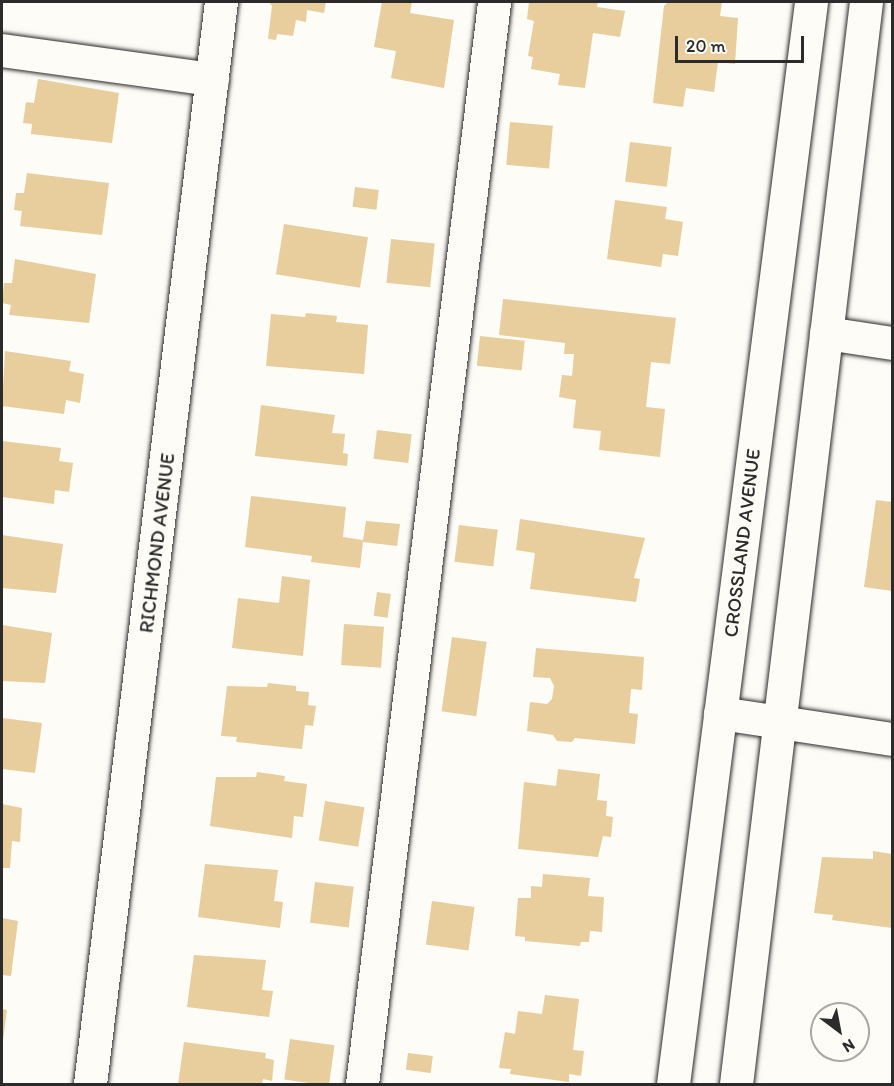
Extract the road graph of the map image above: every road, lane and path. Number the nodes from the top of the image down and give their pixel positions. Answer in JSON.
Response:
{"nodes":[{"id":1,"x":221,"y":2,"type":"edge"},
{"id":2,"x":494,"y":2,"type":"edge"},
{"id":3,"x":811,"y":2,"type":"edge"},
{"id":4,"x":867,"y":2,"type":"edge"},
{"id":5,"x":2,"y":50,"type":"edge"},
{"id":6,"x":212,"y":79,"type":"junction"},
{"id":7,"x":826,"y":333,"type":"junction"},
{"id":8,"x":892,"y":343,"type":"edge"},
{"id":9,"x":720,"y":713,"type":"junction"},
{"id":10,"x":780,"y":723,"type":"junction"},
{"id":11,"x":892,"y":739,"type":"edge"},
{"id":12,"x":90,"y":1084,"type":"edge"},
{"id":13,"x":362,"y":1084,"type":"edge"},
{"id":14,"x":673,"y":1084,"type":"edge"},
{"id":15,"x":736,"y":1084,"type":"edge"}],
"edges":[{"from":1,"to":6,"type":"street","name":"RICHMOND AVENUE"},
{"from":2,"to":13,"type":"street"},
{"from":3,"to":9,"type":"street","name":"CROSSLAND AVENUE"},
{"from":4,"to":7,"type":"street"},
{"from":5,"to":6,"type":"street"},
{"from":6,"to":12,"type":"street","name":"RICHMOND AVENUE"},
{"from":7,"to":8,"type":"street"},
{"from":7,"to":10,"type":"street"},
{"from":9,"to":10,"type":"street"},
{"from":9,"to":14,"type":"street","name":"CROSSLAND AVENUE"},
{"from":10,"to":11,"type":"street"},
{"from":10,"to":15,"type":"street"}]}
